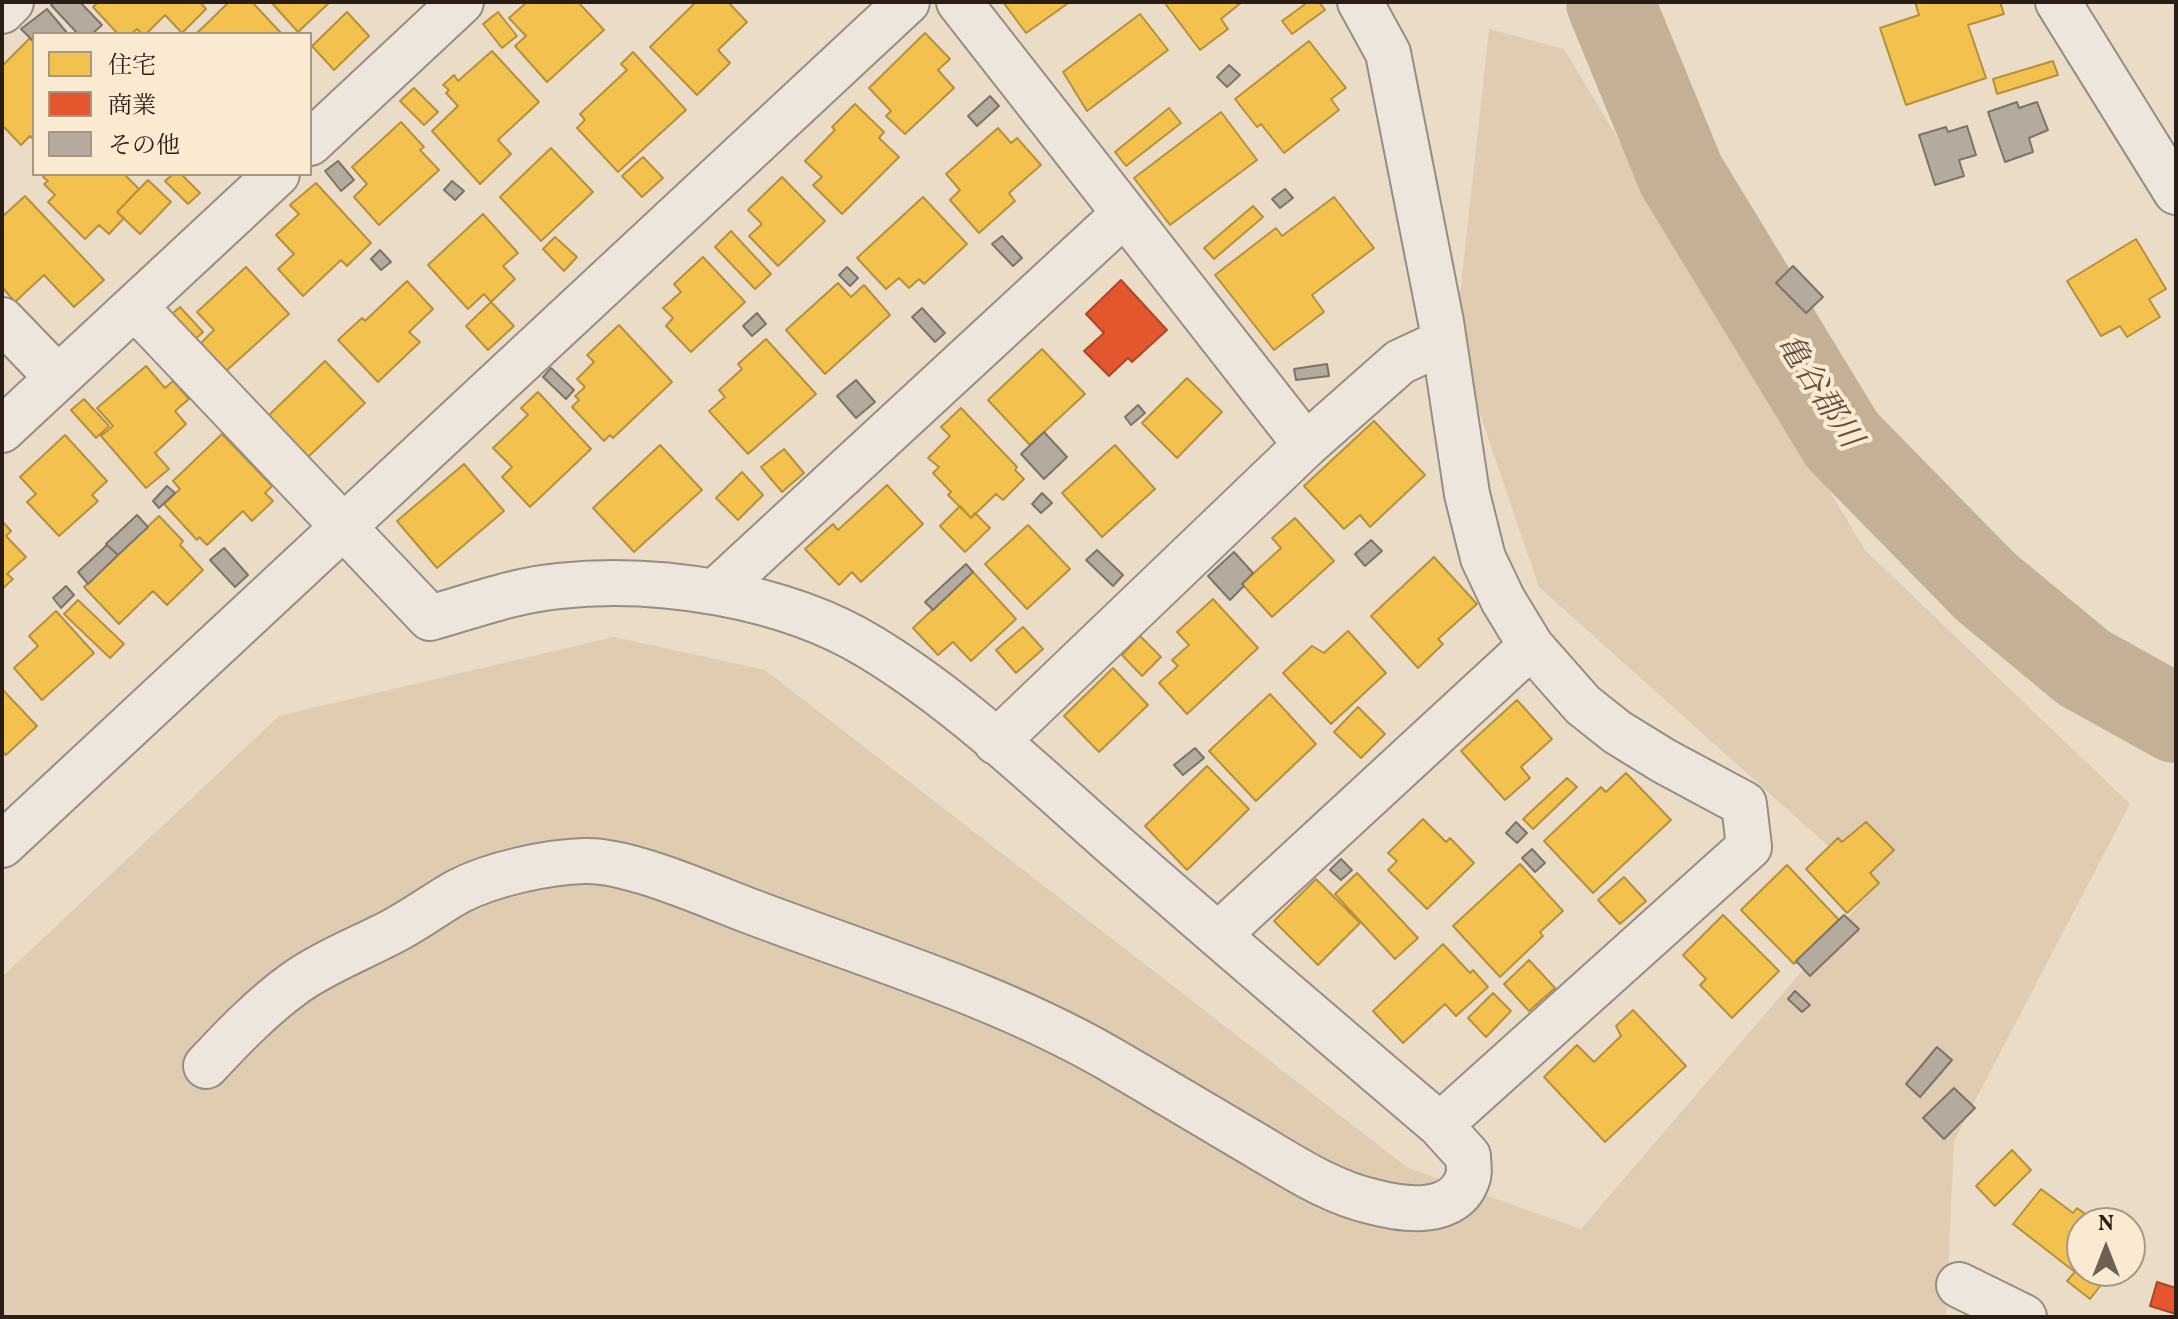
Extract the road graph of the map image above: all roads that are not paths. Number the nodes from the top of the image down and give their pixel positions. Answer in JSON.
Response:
{"nodes":[{"id":1,"x":11,"y":2,"type":"edge"},
{"id":2,"x":461,"y":2,"type":"edge"},
{"id":3,"x":907,"y":2,"type":"edge"},
{"id":4,"x":959,"y":2,"type":"edge"},
{"id":5,"x":1360,"y":2,"type":"edge"},
{"id":6,"x":2058,"y":2,"type":"edge"},
{"id":7,"x":2,"y":11,"type":"edge"},
{"id":8,"x":312,"y":141,"type":"edge"},
{"id":9,"x":275,"y":176,"type":"edge"},
{"id":10,"x":2176,"y":192,"type":"edge"},
{"id":11,"x":1124,"y":214,"type":"junction"},
{"id":12,"x":135,"y":307,"type":"junction"},
{"id":13,"x":2,"y":320,"type":"edge"},
{"id":14,"x":1443,"y":342,"type":"junction"},
{"id":15,"x":58,"y":378,"type":"junction"},
{"id":16,"x":2,"y":430,"type":"edge"},
{"id":17,"x":1306,"y":445,"type":"junction"},
{"id":18,"x":341,"y":527,"type":"junction"},
{"id":19,"x":716,"y":591,"type":"junction"},
{"id":20,"x":1531,"y":646,"type":"junction"},
{"id":21,"x":996,"y":742,"type":"junction"},
{"id":22,"x":2,"y":845,"type":"edge"},
{"id":23,"x":1218,"y":935,"type":"junction"},
{"id":24,"x":206,"y":1066,"type":"dead end"},
{"id":25,"x":1440,"y":1125,"type":"junction"},
{"id":26,"x":1959,"y":1285,"type":"dead end"},
{"id":27,"x":2024,"y":1317,"type":"edge"}],
"edges":[{"from":1,"to":7,"type":"street"},
{"from":2,"to":8,"type":"street"},
{"from":3,"to":18,"type":"street"},
{"from":4,"to":11,"type":"street"},
{"from":5,"to":14,"type":"street"},
{"from":6,"to":10,"type":"street"},
{"from":9,"to":12,"type":"street"},
{"from":11,"to":17,"type":"street"},
{"from":11,"to":19,"type":"street"},
{"from":12,"to":15,"type":"street"},
{"from":12,"to":18,"type":"street"},
{"from":13,"to":15,"type":"street"},
{"from":14,"to":17,"type":"street"},
{"from":14,"to":20,"type":"street"},
{"from":15,"to":16,"type":"street"},
{"from":17,"to":21,"type":"street"},
{"from":18,"to":19,"type":"street"},
{"from":18,"to":22,"type":"street"},
{"from":19,"to":21,"type":"street"},
{"from":20,"to":23,"type":"street"},
{"from":20,"to":25,"type":"street"},
{"from":21,"to":23,"type":"street"},
{"from":23,"to":25,"type":"street"},
{"from":24,"to":25,"type":"street"},
{"from":26,"to":27,"type":"street"}]}
